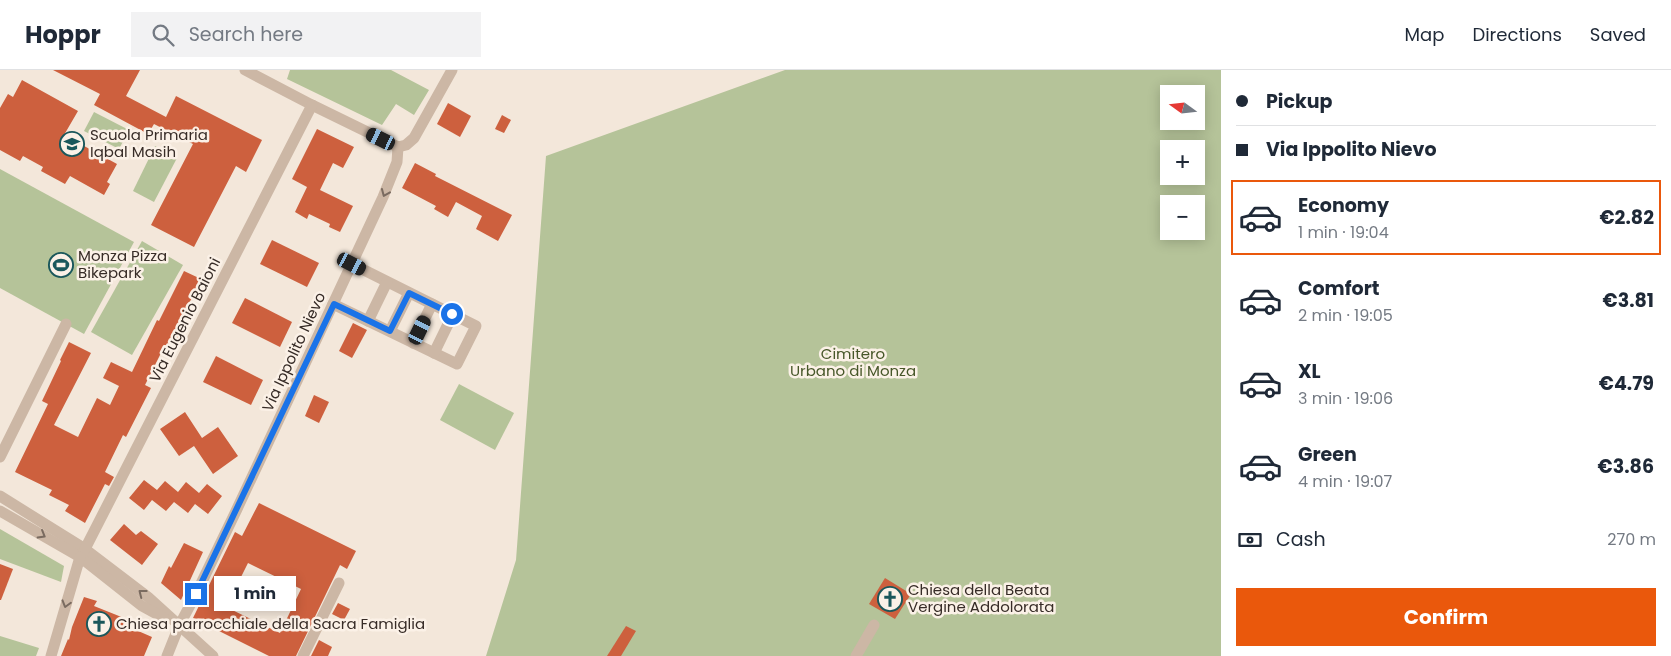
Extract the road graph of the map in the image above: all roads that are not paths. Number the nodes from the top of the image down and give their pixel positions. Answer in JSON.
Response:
{"nodes":[{"id":1,"x":245,"y":70,"type":"edge"},
{"id":2,"x":452,"y":70,"type":"edge"},
{"id":3,"x":312,"y":105,"type":"junction"},
{"id":4,"x":398,"y":147,"type":"junction"},
{"id":5,"x":352,"y":264,"type":"junction"},
{"id":6,"x":387,"y":282,"type":"junction"},
{"id":7,"x":409,"y":293,"type":"junction"},
{"id":8,"x":334,"y":304,"type":"junction"},
{"id":9,"x":432,"y":304,"type":"junction"},
{"id":10,"x":452,"y":314,"type":"junction"},
{"id":11,"x":368,"y":321,"type":"junction"},
{"id":12,"x":66,"y":324,"type":"dead end"},
{"id":13,"x":390,"y":331,"type":"junction"},
{"id":14,"x":413,"y":343,"type":"junction"},
{"id":15,"x":434,"y":353,"type":"junction"},
{"id":16,"x":0,"y":457,"type":"edge"},
{"id":17,"x":0,"y":496,"type":"edge"},
{"id":18,"x":0,"y":511,"type":"edge"},
{"id":19,"x":82,"y":553,"type":"junction"},
{"id":20,"x":339,"y":583,"type":"dead end"},
{"id":21,"x":874,"y":625,"type":"dead end"},
{"id":22,"x":179,"y":626,"type":"junction"},
{"id":23,"x":51,"y":656,"type":"edge"},
{"id":24,"x":167,"y":656,"type":"edge"},
{"id":25,"x":213,"y":656,"type":"edge"},
{"id":26,"x":304,"y":656,"type":"edge"},
{"id":27,"x":856,"y":656,"type":"edge"}],
"edges":[{"from":1,"to":3,"type":"street"},
{"from":2,"to":4,"type":"street"},
{"from":3,"to":4,"type":"street"},
{"from":3,"to":19,"type":"street","name":"Via Eugenio Baioni"},
{"from":4,"to":5,"type":"street","name":"Via Ippolito Nievo","one_way":true},
{"from":5,"to":6,"type":"street"},
{"from":5,"to":8,"type":"street","name":"Via Ippolito Nievo"},
{"from":6,"to":7,"type":"street"},
{"from":6,"to":11,"type":"street"},
{"from":7,"to":9,"type":"street"},
{"from":7,"to":13,"type":"street"},
{"from":8,"to":11,"type":"street"},
{"from":8,"to":22,"type":"street","name":"Via Ippolito Nievo"},
{"from":9,"to":10,"type":"street"},
{"from":9,"to":14,"type":"street"},
{"from":10,"to":15,"type":"street"},
{"from":10,"to":15,"type":"street"},
{"from":11,"to":13,"type":"street"},
{"from":12,"to":16,"type":"street"},
{"from":13,"to":14,"type":"street"},
{"from":14,"to":15,"type":"street"},
{"from":17,"to":19,"type":"street"},
{"from":18,"to":19,"type":"street","one_way":true},
{"from":19,"to":22,"type":"street"},
{"from":19,"to":23,"type":"street","name":"Via Eugenio Baioni","one_way":true},
{"from":20,"to":26,"type":"street"},
{"from":21,"to":27,"type":"street"},
{"from":22,"to":24,"type":"street","name":"Via Ippolito Nievo"},
{"from":22,"to":25,"type":"street"}]}
